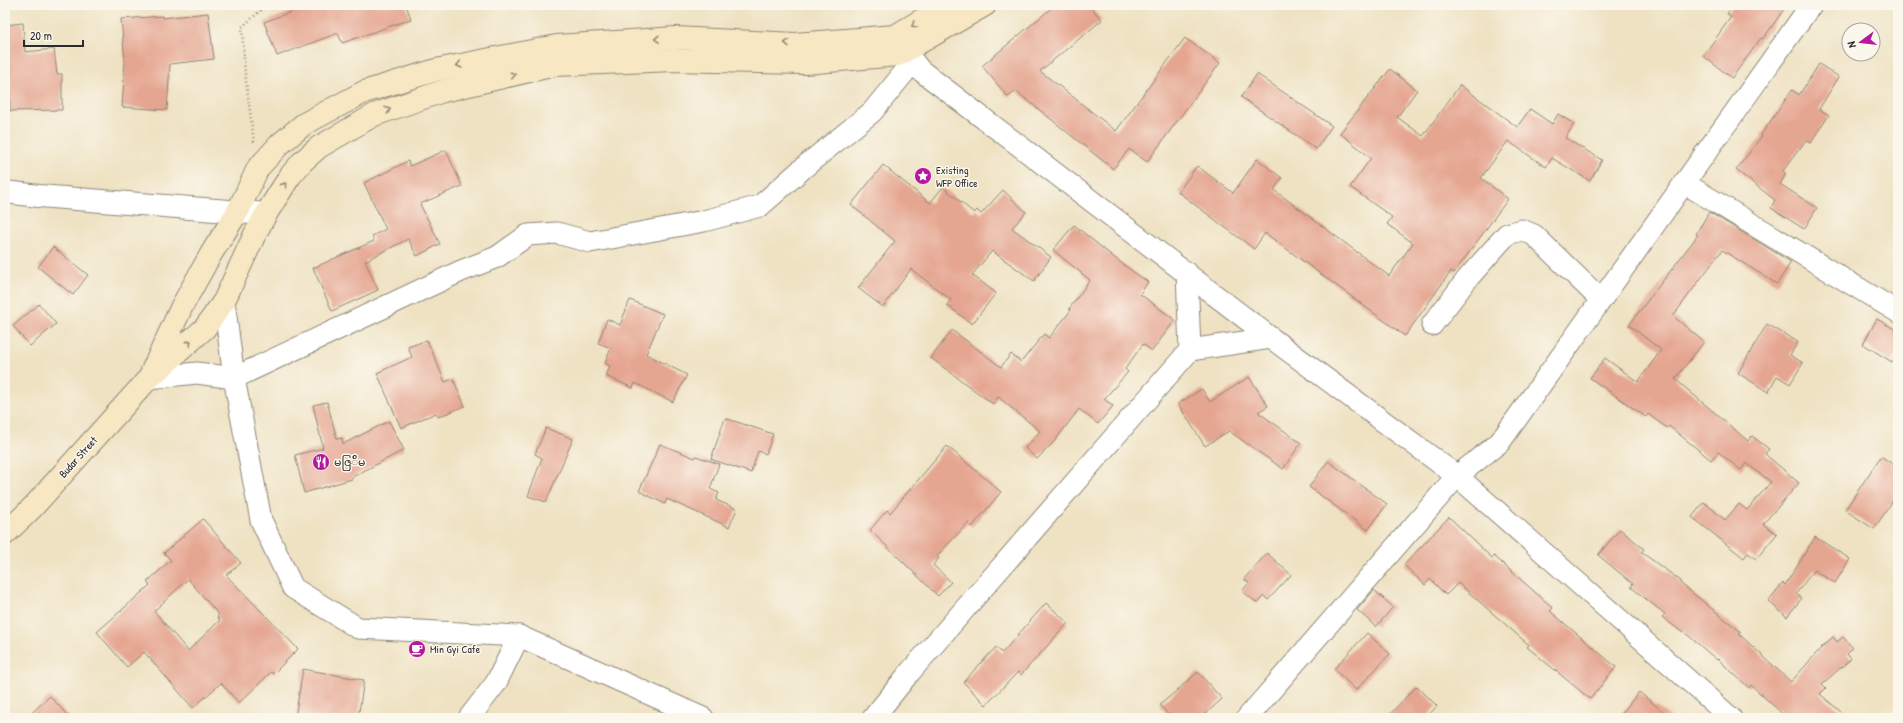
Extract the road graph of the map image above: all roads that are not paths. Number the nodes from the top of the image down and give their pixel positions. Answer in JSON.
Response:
{"nodes":[{"id":1,"x":947,"y":5,"type":"edge"},
{"id":2,"x":985,"y":5,"type":"edge"},
{"id":3,"x":1811,"y":5,"type":"edge"},
{"id":4,"x":904,"y":50,"type":"junction"},
{"id":5,"x":1684,"y":184,"type":"junction"},
{"id":6,"x":5,"y":192,"type":"edge"},
{"id":7,"x":238,"y":211,"type":"junction"},
{"id":8,"x":266,"y":214,"type":"junction"},
{"id":9,"x":1187,"y":273,"type":"junction"},
{"id":10,"x":1601,"y":300,"type":"junction"},
{"id":11,"x":224,"y":301,"type":"junction"},
{"id":12,"x":1898,"y":312,"type":"edge"},
{"id":13,"x":1432,"y":325,"type":"dead end"},
{"id":14,"x":1271,"y":338,"type":"junction"},
{"id":15,"x":1190,"y":350,"type":"junction"},
{"id":16,"x":149,"y":378,"type":"junction"},
{"id":17,"x":234,"y":378,"type":"junction"},
{"id":18,"x":1457,"y":476,"type":"junction"},
{"id":19,"x":5,"y":534,"type":"edge"},
{"id":20,"x":519,"y":636,"type":"junction"},
{"id":21,"x":469,"y":718,"type":"edge"},
{"id":22,"x":703,"y":718,"type":"edge"},
{"id":23,"x":873,"y":718,"type":"edge"},
{"id":24,"x":1247,"y":718,"type":"edge"},
{"id":25,"x":1731,"y":718,"type":"edge"}],
"edges":[{"from":1,"to":4,"type":"main road","one_way":true},
{"from":2,"to":4,"type":"main road"},
{"from":3,"to":5,"type":"street"},
{"from":4,"to":7,"type":"main road","one_way":true},
{"from":8,"to":4,"type":"main road","one_way":true},
{"from":4,"to":9,"type":"street"},
{"from":4,"to":17,"type":"street"},
{"from":5,"to":10,"type":"street"},
{"from":5,"to":12,"type":"street"},
{"from":6,"to":7,"type":"street"},
{"from":7,"to":8,"type":"street"},
{"from":7,"to":16,"type":"main road"},
{"from":8,"to":11,"type":"main road"},
{"from":9,"to":14,"type":"street"},
{"from":9,"to":15,"type":"street"},
{"from":10,"to":13,"type":"street"},
{"from":10,"to":18,"type":"street"},
{"from":16,"to":11,"type":"main road","one_way":true},
{"from":11,"to":17,"type":"street"},
{"from":14,"to":15,"type":"street"},
{"from":14,"to":18,"type":"street"},
{"from":15,"to":23,"type":"street"},
{"from":16,"to":17,"type":"street"},
{"from":16,"to":19,"type":"main road","name":"Budar Street"},
{"from":17,"to":20,"type":"street"},
{"from":18,"to":24,"type":"street"},
{"from":18,"to":25,"type":"street"},
{"from":20,"to":21,"type":"street"},
{"from":20,"to":22,"type":"street"}]}
